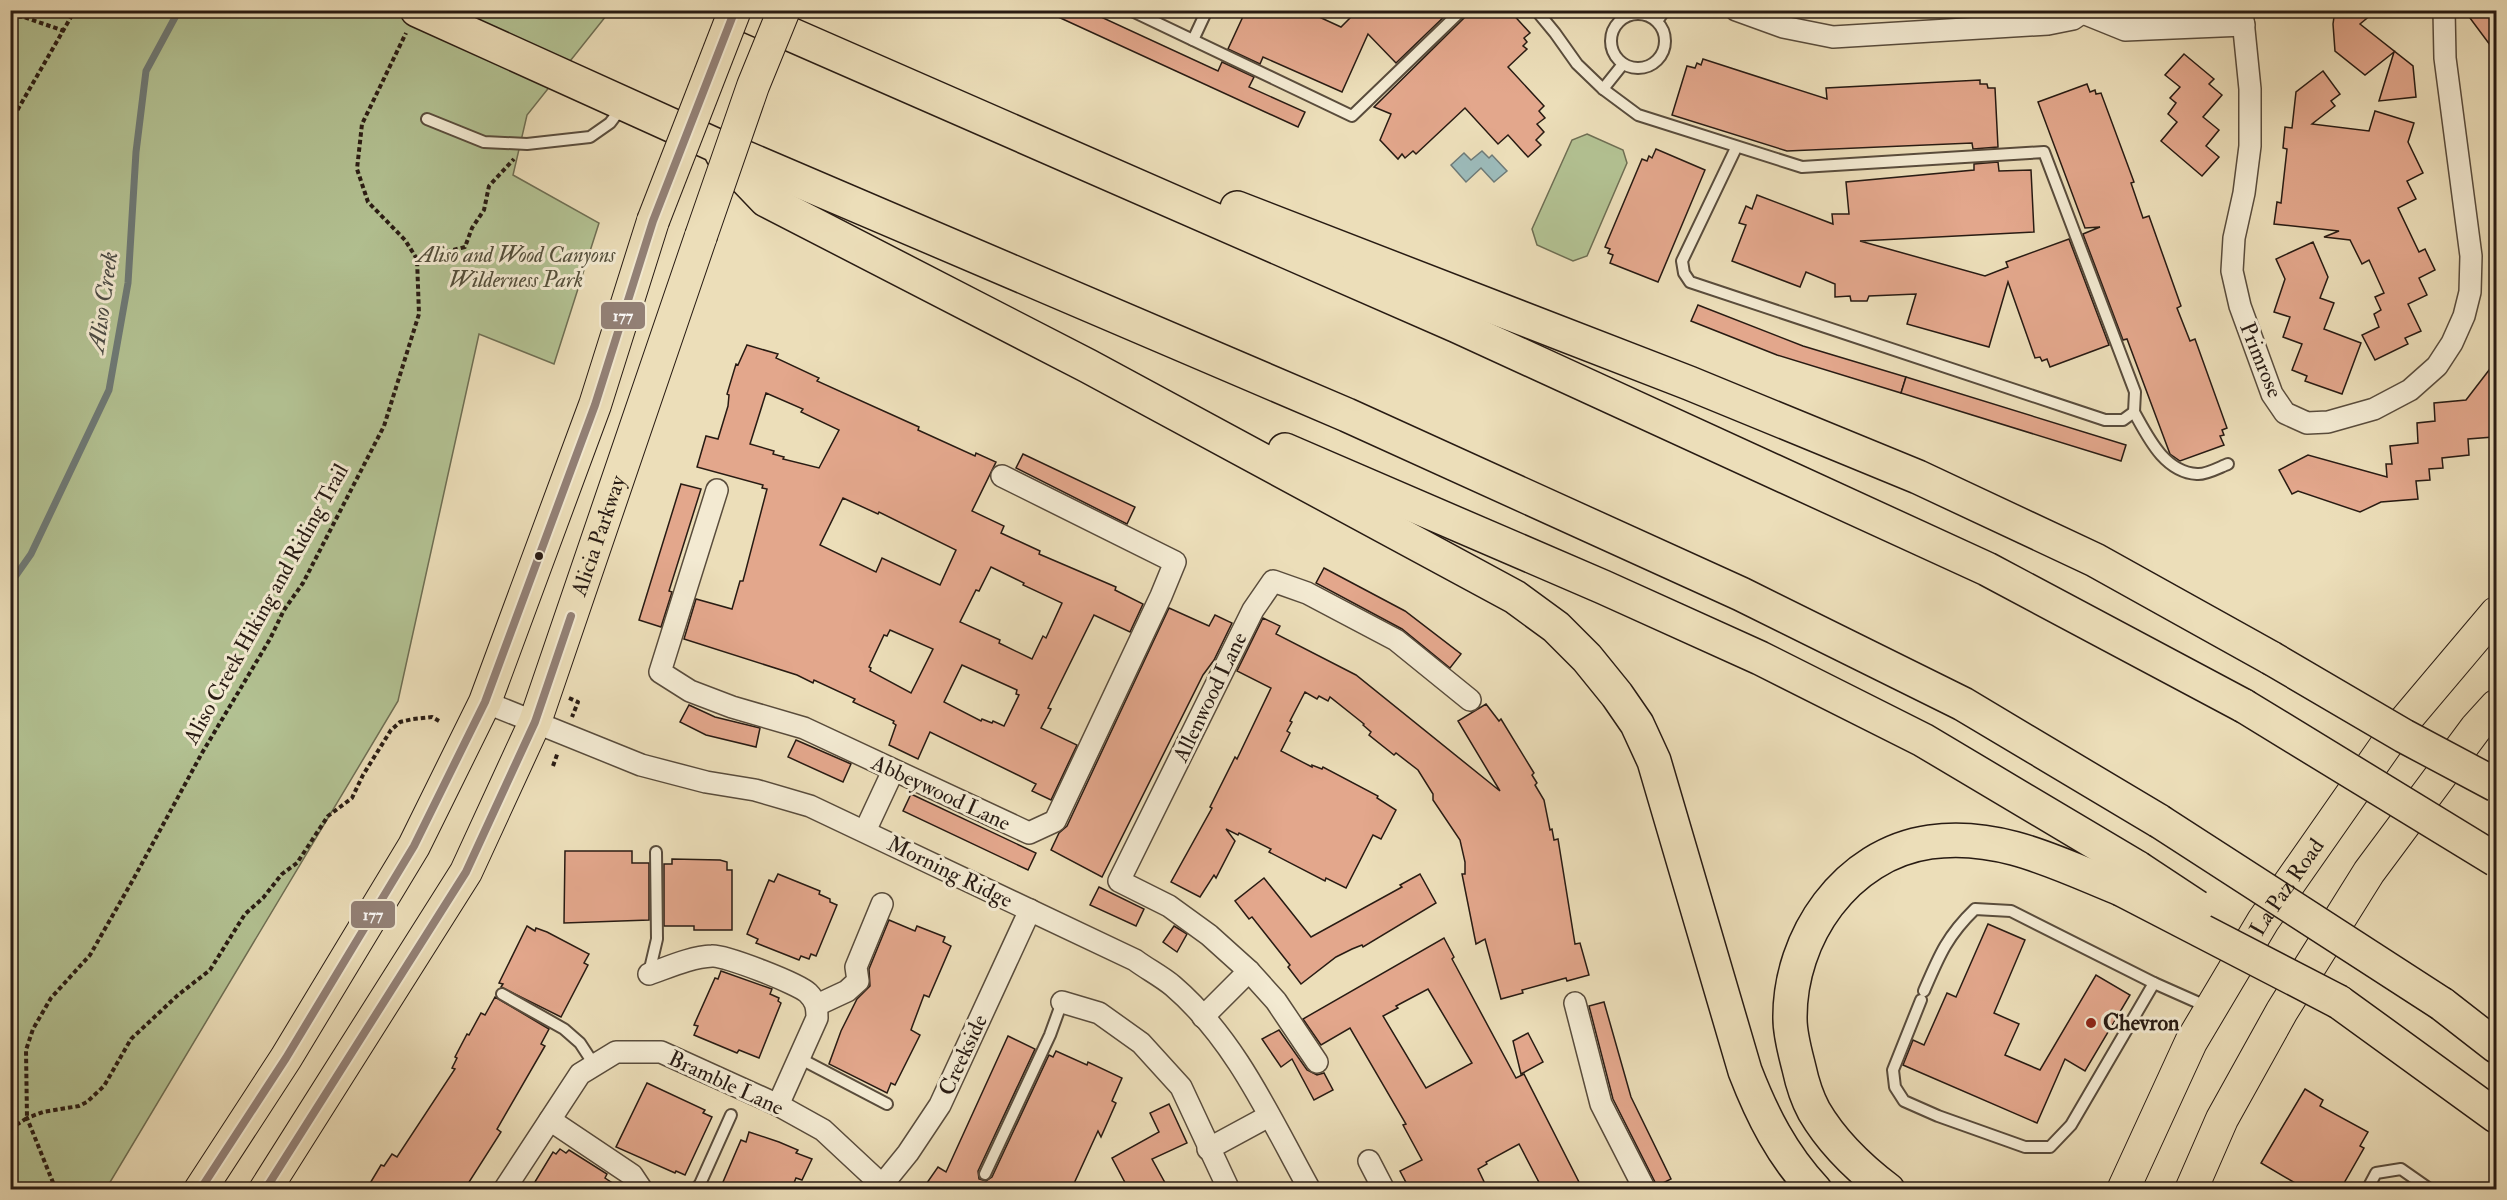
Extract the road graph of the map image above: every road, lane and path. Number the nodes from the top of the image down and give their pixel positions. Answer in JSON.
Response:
{"nodes":[{"id":1,"x":75,"y":10,"type":"edge"},
{"id":2,"x":735,"y":10,"type":"edge"},
{"id":3,"x":784,"y":10,"type":"edge"},
{"id":4,"x":1130,"y":10,"type":"edge"},
{"id":5,"x":1207,"y":10,"type":"edge"},
{"id":6,"x":1462,"y":10,"type":"edge"},
{"id":7,"x":1536,"y":10,"type":"edge"},
{"id":8,"x":1665,"y":10,"type":"edge"},
{"id":9,"x":1736,"y":10,"type":"edge"},
{"id":10,"x":2126,"y":10,"type":"edge"},
{"id":11,"x":2188,"y":10,"type":"edge"},
{"id":12,"x":2444,"y":10,"type":"edge"},
{"id":13,"x":2084,"y":12,"type":"edge"},
{"id":14,"x":10,"y":16,"type":"edge"},
{"id":15,"x":2243,"y":18,"type":"edge"},
{"id":16,"x":412,"y":21,"type":"edge"},
{"id":17,"x":1657,"y":21,"type":"junction"},
{"id":18,"x":64,"y":31,"type":"junction"},
{"id":19,"x":1193,"y":40,"type":"junction"},
{"id":20,"x":1623,"y":64,"type":"junction"},
{"id":21,"x":1603,"y":89,"type":"junction"},
{"id":22,"x":917,"y":91,"type":"junction"},
{"id":23,"x":624,"y":105,"type":"junction"},
{"id":24,"x":427,"y":119,"type":"dead end"},
{"id":25,"x":10,"y":123,"type":"edge"},
{"id":26,"x":527,"y":144,"type":"junction"},
{"id":27,"x":713,"y":144,"type":"junction"},
{"id":28,"x":1736,"y":148,"type":"junction"},
{"id":29,"x":417,"y":259,"type":"junction"},
{"id":30,"x":1088,"y":366,"type":"junction"},
{"id":31,"x":2134,"y":412,"type":"junction"},
{"id":32,"x":2228,"y":464,"type":"dead end"},
{"id":33,"x":1002,"y":476,"type":"dead end"},
{"id":34,"x":717,"y":490,"type":"dead end"},
{"id":35,"x":2496,"y":614,"type":"edge"},
{"id":36,"x":1470,"y":700,"type":"dead end"},
{"id":37,"x":485,"y":702,"type":"junction"},
{"id":38,"x":2496,"y":706,"type":"edge"},
{"id":39,"x":439,"y":721,"type":"dead end"},
{"id":40,"x":535,"y":722,"type":"junction"},
{"id":41,"x":2404,"y":735,"type":"junction"},
{"id":42,"x":893,"y":771,"type":"junction"},
{"id":43,"x":2496,"y":785,"type":"edge"},
{"id":44,"x":2496,"y":800,"type":"edge"},
{"id":45,"x":865,"y":831,"type":"junction"},
{"id":46,"x":656,"y":852,"type":"dead end"},
{"id":47,"x":2496,"y":860,"type":"edge"},
{"id":48,"x":2130,"y":879,"type":"junction"},
{"id":49,"x":882,"y":904,"type":"dead end"},
{"id":50,"x":1030,"y":910,"type":"junction"},
{"id":51,"x":1249,"y":971,"type":"junction"},
{"id":52,"x":649,"y":974,"type":"joint"},
{"id":53,"x":2154,"y":983,"type":"junction"},
{"id":54,"x":502,"y":994,"type":"dead end"},
{"id":55,"x":1062,"y":1002,"type":"joint"},
{"id":56,"x":1575,"y":1003,"type":"dead end"},
{"id":57,"x":817,"y":1005,"type":"junction"},
{"id":58,"x":2210,"y":1008,"type":"junction"},
{"id":59,"x":1203,"y":1017,"type":"junction"},
{"id":60,"x":2496,"y":1046,"type":"edge"},
{"id":61,"x":799,"y":1058,"type":"junction"},
{"id":62,"x":1317,"y":1062,"type":"dead end"},
{"id":63,"x":594,"y":1066,"type":"junction"},
{"id":64,"x":887,"y":1104,"type":"dead end"},
{"id":65,"x":778,"y":1105,"type":"junction"},
{"id":66,"x":731,"y":1115,"type":"dead end"},
{"id":67,"x":1269,"y":1116,"type":"junction"},
{"id":68,"x":2496,"y":1116,"type":"edge"},
{"id":69,"x":27,"y":1118,"type":"junction"},
{"id":70,"x":550,"y":1120,"type":"junction"},
{"id":71,"x":10,"y":1129,"type":"edge"},
{"id":72,"x":1208,"y":1149,"type":"junction"},
{"id":73,"x":1369,"y":1161,"type":"dead end"},
{"id":74,"x":985,"y":1174,"type":"dead end"},
{"id":75,"x":880,"y":1187,"type":"edge"},
{"id":76,"x":56,"y":1190,"type":"edge"},
{"id":77,"x":200,"y":1190,"type":"edge"},
{"id":78,"x":265,"y":1190,"type":"edge"},
{"id":79,"x":504,"y":1190,"type":"edge"},
{"id":80,"x":642,"y":1190,"type":"edge"},
{"id":81,"x":695,"y":1190,"type":"edge"},
{"id":82,"x":1228,"y":1190,"type":"edge"},
{"id":83,"x":1310,"y":1190,"type":"edge"},
{"id":84,"x":1384,"y":1190,"type":"edge"},
{"id":85,"x":1645,"y":1190,"type":"edge"},
{"id":86,"x":1815,"y":1190,"type":"edge"},
{"id":87,"x":1888,"y":1190,"type":"edge"},
{"id":88,"x":2122,"y":1190,"type":"edge"},
{"id":89,"x":2192,"y":1190,"type":"edge"},
{"id":90,"x":2367,"y":1190,"type":"edge"},
{"id":91,"x":2431,"y":1190,"type":"edge"}],
"edges":[{"from":1,"to":18,"type":"path"},
{"from":2,"to":22,"type":"highway"},
{"from":2,"to":37,"type":"main road","bridge":true},
{"from":3,"to":40,"type":"main road","name":"Alicia Parkway","bridge":true},
{"from":4,"to":19,"type":"lane"},
{"from":5,"to":19,"type":"lane"},
{"from":6,"to":19,"type":"lane"},
{"from":7,"to":21,"type":"lane"},
{"from":8,"to":17,"type":"lane"},
{"from":9,"to":13,"type":"street"},
{"from":10,"to":11,"type":"street"},
{"from":12,"to":15,"type":"street","name":"Primrose"},
{"from":13,"to":15,"type":"street","name":"Primrose"},
{"from":14,"to":18,"type":"path"},
{"from":16,"to":23,"type":"highway"},
{"from":16,"to":29,"type":"path"},
{"from":17,"to":20,"type":"lane"},
{"from":17,"to":20,"type":"lane"},
{"from":18,"to":25,"type":"path"},
{"from":20,"to":21,"type":"lane"},
{"from":21,"to":28,"type":"lane"},
{"from":22,"to":41,"type":"highway","bridge":true},
{"from":22,"to":47,"type":"highway","bridge":true},
{"from":23,"to":26,"type":"lane"},
{"from":23,"to":27,"type":"highway"},
{"from":24,"to":26,"type":"lane"},
{"from":26,"to":29,"type":"path"},
{"from":27,"to":30,"type":"highway"},
{"from":27,"to":60,"type":"highway","bridge":true},
{"from":28,"to":31,"type":"lane"},
{"from":28,"to":31,"type":"lane"},
{"from":29,"to":69,"type":"path","name":"Aliso Creek Hiking and Riding Trail"},
{"from":30,"to":48,"type":"highway"},
{"from":30,"to":86,"type":"highway"},
{"from":31,"to":32,"type":"lane"},
{"from":33,"to":42,"type":"street","name":"Abbeywood Lane"},
{"from":34,"to":42,"type":"street","name":"Abbeywood Lane"},
{"from":35,"to":58,"type":"main road","name":"La Paz Road"},
{"from":36,"to":51,"type":"street","name":"Allenwood Lane"},
{"from":37,"to":40,"type":"street","name":"Morning Ridge"},
{"from":37,"to":77,"type":"main road"},
{"from":38,"to":89,"type":"main road"},
{"from":39,"to":69,"type":"path"},
{"from":40,"to":45,"type":"street","name":"Morning Ridge"},
{"from":40,"to":78,"type":"main road","name":"Alicia Parkway"},
{"from":41,"to":43,"type":"highway","bridge":true},
{"from":41,"to":44,"type":"highway","bridge":true},
{"from":42,"to":45,"type":"street"},
{"from":45,"to":50,"type":"street","name":"Morning Ridge"},
{"from":46,"to":52,"type":"lane"},
{"from":48,"to":68,"type":"highway","bridge":true},
{"from":48,"to":87,"type":"highway"},
{"from":49,"to":57,"type":"street"},
{"from":50,"to":59,"type":"street","name":"Morning Ridge"},
{"from":50,"to":75,"type":"street","name":"Creekside"},
{"from":51,"to":59,"type":"street"},
{"from":51,"to":62,"type":"street","name":"Allenwood Lane"},
{"from":52,"to":57,"type":"street"},
{"from":53,"to":53,"type":"lane"},
{"from":53,"to":58,"type":"lane"},
{"from":54,"to":63,"type":"lane"},
{"from":55,"to":72,"type":"street"},
{"from":55,"to":74,"type":"lane"},
{"from":56,"to":85,"type":"street"},
{"from":57,"to":61,"type":"street"},
{"from":58,"to":88,"type":"main road","name":"La Paz Road"},
{"from":59,"to":67,"type":"street","name":"Morning Ridge"},
{"from":61,"to":64,"type":"lane"},
{"from":61,"to":65,"type":"street"},
{"from":63,"to":65,"type":"street","name":"Bramble Lane"},
{"from":63,"to":70,"type":"street","name":"Bramble Lane"},
{"from":65,"to":75,"type":"street","name":"Bramble Lane"},
{"from":66,"to":81,"type":"lane"},
{"from":67,"to":72,"type":"street"},
{"from":67,"to":83,"type":"street","name":"Morning Ridge"},
{"from":69,"to":71,"type":"path"},
{"from":69,"to":76,"type":"path"},
{"from":70,"to":79,"type":"street","name":"Bramble Lane"},
{"from":70,"to":80,"type":"street"},
{"from":72,"to":82,"type":"street"},
{"from":73,"to":84,"type":"street"},
{"from":90,"to":91,"type":"lane"}]}
